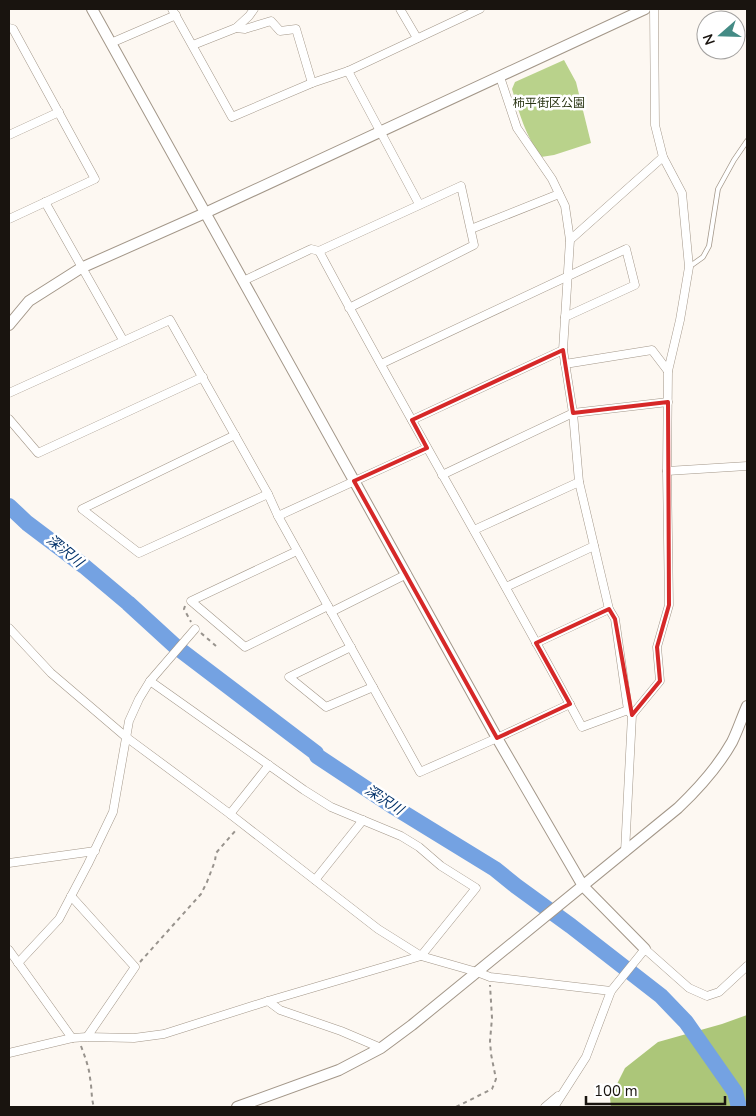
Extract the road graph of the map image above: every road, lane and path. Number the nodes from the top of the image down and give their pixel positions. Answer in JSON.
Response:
{"nodes":[{"id":1,"x":92,"y":9,"type":"edge"},
{"id":2,"x":254,"y":9,"type":"edge"},
{"id":3,"x":400,"y":9,"type":"edge"},
{"id":4,"x":480,"y":9,"type":"edge"},
{"id":5,"x":645,"y":9,"type":"edge"},
{"id":6,"x":654,"y":9,"type":"edge"},
{"id":7,"x":174,"y":12,"type":"edge"},
{"id":8,"x":9,"y":28,"type":"edge"},
{"id":9,"x":236,"y":28,"type":"junction"},
{"id":10,"x":417,"y":38,"type":"junction"},
{"id":11,"x":111,"y":44,"type":"junction"},
{"id":12,"x":193,"y":45,"type":"junction"},
{"id":13,"x":348,"y":71,"type":"junction"},
{"id":14,"x":500,"y":76,"type":"junction"},
{"id":15,"x":312,"y":83,"type":"junction"},
{"id":16,"x":59,"y":112,"type":"junction"},
{"id":17,"x":381,"y":132,"type":"junction"},
{"id":18,"x":9,"y":136,"type":"edge"},
{"id":19,"x":747,"y":141,"type":"edge"},
{"id":20,"x":664,"y":157,"type":"junction"},
{"id":21,"x":558,"y":194,"type":"junction"},
{"id":22,"x":45,"y":202,"type":"junction"},
{"id":23,"x":419,"y":204,"type":"junction"},
{"id":24,"x":205,"y":213,"type":"junction"},
{"id":25,"x":9,"y":219,"type":"edge"},
{"id":26,"x":471,"y":229,"type":"junction"},
{"id":27,"x":570,"y":240,"type":"junction"},
{"id":28,"x":319,"y":251,"type":"junction"},
{"id":29,"x":689,"y":267,"type":"junction"},
{"id":30,"x":82,"y":268,"type":"junction"},
{"id":31,"x":567,"y":276,"type":"junction"},
{"id":32,"x":243,"y":281,"type":"junction"},
{"id":33,"x":349,"y":308,"type":"junction"},
{"id":34,"x":566,"y":317,"type":"junction"},
{"id":35,"x":9,"y":325,"type":"edge"},
{"id":36,"x":123,"y":340,"type":"junction"},
{"id":37,"x":563,"y":350,"type":"junction"},
{"id":38,"x":381,"y":364,"type":"junction"},
{"id":39,"x":566,"y":364,"type":"junction"},
{"id":40,"x":668,"y":371,"type":"junction"},
{"id":41,"x":203,"y":377,"type":"junction"},
{"id":42,"x":9,"y":393,"type":"edge"},
{"id":43,"x":668,"y":402,"type":"junction"},
{"id":44,"x":573,"y":413,"type":"junction"},
{"id":45,"x":9,"y":419,"type":"edge"},
{"id":46,"x":412,"y":420,"type":"junction"},
{"id":47,"x":235,"y":435,"type":"junction"},
{"id":48,"x":427,"y":448,"type":"junction"},
{"id":49,"x":747,"y":466,"type":"edge"},
{"id":50,"x":667,"y":471,"type":"junction"},
{"id":51,"x":442,"y":475,"type":"junction"},
{"id":52,"x":354,"y":481,"type":"junction"},
{"id":53,"x":579,"y":482,"type":"junction"},
{"id":54,"x":268,"y":494,"type":"junction"},
{"id":55,"x":278,"y":516,"type":"junction"},
{"id":56,"x":474,"y":530,"type":"junction"},
{"id":57,"x":594,"y":546,"type":"junction"},
{"id":58,"x":297,"y":550,"type":"junction"},
{"id":59,"x":406,"y":574,"type":"junction"},
{"id":60,"x":506,"y":587,"type":"junction"},
{"id":61,"x":329,"y":609,"type":"junction"},
{"id":62,"x":609,"y":609,"type":"junction"},
{"id":63,"x":9,"y":628,"type":"edge"},
{"id":64,"x":195,"y":629,"type":"dead end"},
{"id":65,"x":536,"y":643,"type":"junction"},
{"id":66,"x":351,"y":647,"type":"junction"},
{"id":67,"x":150,"y":681,"type":"junction"},
{"id":68,"x":373,"y":687,"type":"junction"},
{"id":69,"x":570,"y":704,"type":"junction"},
{"id":70,"x":747,"y":706,"type":"edge"},
{"id":71,"x":630,"y":713,"type":"junction"},
{"id":72,"x":126,"y":737,"type":"junction"},
{"id":73,"x":497,"y":738,"type":"junction"},
{"id":74,"x":269,"y":765,"type":"junction"},
{"id":75,"x":230,"y":814,"type":"junction"},
{"id":76,"x":362,"y":820,"type":"junction"},
{"id":77,"x":241,"y":823,"type":"junction"},
{"id":78,"x":95,"y":851,"type":"junction"},
{"id":79,"x":625,"y":852,"type":"junction"},
{"id":80,"x":9,"y":862,"type":"edge"},
{"id":81,"x":315,"y":880,"type":"junction"},
{"id":82,"x":583,"y":886,"type":"junction"},
{"id":83,"x":71,"y":896,"type":"junction"},
{"id":84,"x":645,"y":949,"type":"junction"},
{"id":85,"x":9,"y":950,"type":"edge"},
{"id":86,"x":421,"y":956,"type":"junction"},
{"id":87,"x":18,"y":963,"type":"junction"},
{"id":88,"x":747,"y":966,"type":"edge"},
{"id":89,"x":135,"y":967,"type":"junction"},
{"id":90,"x":477,"y":972,"type":"junction"},
{"id":91,"x":490,"y":977,"type":"junction"},
{"id":92,"x":612,"y":991,"type":"junction"},
{"id":93,"x":268,"y":1001,"type":"junction"},
{"id":94,"x":87,"y":1037,"type":"junction"},
{"id":95,"x":75,"y":1038,"type":"junction"},
{"id":96,"x":381,"y":1048,"type":"junction"},
{"id":97,"x":9,"y":1053,"type":"edge"},
{"id":98,"x":564,"y":1092,"type":"junction"},
{"id":99,"x":94,"y":1107,"type":"edge"},
{"id":100,"x":237,"y":1107,"type":"edge"},
{"id":101,"x":456,"y":1107,"type":"edge"},
{"id":102,"x":545,"y":1107,"type":"edge"},
{"id":103,"x":554,"y":1107,"type":"edge"}],
"edges":[{"from":1,"to":11,"type":"street"},
{"from":2,"to":9,"type":"street"},
{"from":3,"to":10,"type":"street"},
{"from":4,"to":10,"type":"street"},
{"from":5,"to":14,"type":"street"},
{"from":6,"to":20,"type":"street"},
{"from":7,"to":11,"type":"street"},
{"from":7,"to":12,"type":"street"},
{"from":8,"to":16,"type":"street"},
{"from":9,"to":12,"type":"street"},
{"from":9,"to":15,"type":"street"},
{"from":10,"to":13,"type":"street"},
{"from":11,"to":24,"type":"street"},
{"from":12,"to":15,"type":"street"},
{"from":13,"to":15,"type":"street"},
{"from":13,"to":17,"type":"street"},
{"from":14,"to":17,"type":"street"},
{"from":14,"to":21,"type":"street"},
{"from":16,"to":18,"type":"street"},
{"from":16,"to":22,"type":"street"},
{"from":17,"to":23,"type":"street"},
{"from":17,"to":24,"type":"street"},
{"from":19,"to":29,"type":"lane"},
{"from":20,"to":27,"type":"street"},
{"from":20,"to":29,"type":"street"},
{"from":21,"to":26,"type":"street"},
{"from":21,"to":27,"type":"street"},
{"from":22,"to":25,"type":"street"},
{"from":22,"to":30,"type":"street"},
{"from":23,"to":26,"type":"street"},
{"from":23,"to":28,"type":"street"},
{"from":24,"to":30,"type":"street"},
{"from":24,"to":32,"type":"street"},
{"from":26,"to":33,"type":"street"},
{"from":27,"to":31,"type":"street"},
{"from":28,"to":32,"type":"street"},
{"from":28,"to":33,"type":"street"},
{"from":29,"to":40,"type":"street"},
{"from":30,"to":35,"type":"street"},
{"from":30,"to":36,"type":"street"},
{"from":31,"to":34,"type":"street"},
{"from":31,"to":34,"type":"street"},
{"from":31,"to":38,"type":"street"},
{"from":32,"to":52,"type":"street"},
{"from":33,"to":38,"type":"street"},
{"from":34,"to":37,"type":"street"},
{"from":36,"to":41,"type":"street"},
{"from":36,"to":42,"type":"street"},
{"from":37,"to":39,"type":"street"},
{"from":37,"to":46,"type":"street"},
{"from":38,"to":46,"type":"street"},
{"from":39,"to":40,"type":"street"},
{"from":39,"to":44,"type":"street"},
{"from":40,"to":43,"type":"street"},
{"from":41,"to":45,"type":"street"},
{"from":41,"to":47,"type":"street"},
{"from":43,"to":44,"type":"street"},
{"from":43,"to":50,"type":"street"},
{"from":44,"to":51,"type":"street"},
{"from":44,"to":53,"type":"street"},
{"from":46,"to":48,"type":"street"},
{"from":47,"to":54,"type":"street"},
{"from":47,"to":54,"type":"street"},
{"from":48,"to":51,"type":"street"},
{"from":48,"to":52,"type":"street"},
{"from":49,"to":50,"type":"street"},
{"from":50,"to":71,"type":"street"},
{"from":51,"to":56,"type":"street"},
{"from":52,"to":55,"type":"street"},
{"from":52,"to":59,"type":"street"},
{"from":53,"to":56,"type":"street"},
{"from":53,"to":57,"type":"street"},
{"from":54,"to":55,"type":"street"},
{"from":55,"to":58,"type":"street"},
{"from":56,"to":60,"type":"street"},
{"from":57,"to":60,"type":"street"},
{"from":57,"to":62,"type":"street"},
{"from":58,"to":61,"type":"street"},
{"from":58,"to":61,"type":"street"},
{"from":59,"to":61,"type":"street"},
{"from":59,"to":73,"type":"street"},
{"from":60,"to":65,"type":"street"},
{"from":61,"to":66,"type":"street"},
{"from":62,"to":65,"type":"street"},
{"from":62,"to":71,"type":"street"},
{"from":63,"to":72,"type":"street"},
{"from":64,"to":67,"type":"street"},
{"from":65,"to":69,"type":"street"},
{"from":66,"to":68,"type":"street"},
{"from":66,"to":68,"type":"street"},
{"from":67,"to":72,"type":"street"},
{"from":67,"to":74,"type":"street"},
{"from":68,"to":73,"type":"street"},
{"from":69,"to":71,"type":"street"},
{"from":69,"to":73,"type":"street"},
{"from":70,"to":79,"type":"street"},
{"from":71,"to":79,"type":"street"},
{"from":72,"to":75,"type":"street"},
{"from":72,"to":78,"type":"street"},
{"from":73,"to":82,"type":"street"},
{"from":74,"to":75,"type":"street"},
{"from":74,"to":76,"type":"street"},
{"from":75,"to":77,"type":"street"},
{"from":76,"to":81,"type":"street"},
{"from":76,"to":86,"type":"street"},
{"from":77,"to":81,"type":"street"},
{"from":77,"to":89,"type":"path"},
{"from":78,"to":80,"type":"street"},
{"from":78,"to":83,"type":"street"},
{"from":79,"to":82,"type":"street"},
{"from":81,"to":86,"type":"street"},
{"from":82,"to":84,"type":"street"},
{"from":82,"to":90,"type":"street"},
{"from":83,"to":87,"type":"street"},
{"from":83,"to":89,"type":"street"},
{"from":84,"to":88,"type":"street"},
{"from":84,"to":92,"type":"street"},
{"from":85,"to":87,"type":"street"},
{"from":86,"to":90,"type":"street"},
{"from":86,"to":93,"type":"street"},
{"from":87,"to":95,"type":"street"},
{"from":89,"to":94,"type":"street"},
{"from":90,"to":91,"type":"street"},
{"from":90,"to":96,"type":"street"},
{"from":91,"to":92,"type":"street"},
{"from":91,"to":101,"type":"path"},
{"from":92,"to":98,"type":"street"},
{"from":93,"to":94,"type":"street"},
{"from":93,"to":96,"type":"street"},
{"from":94,"to":95,"type":"street"},
{"from":95,"to":97,"type":"street"},
{"from":95,"to":99,"type":"path"},
{"from":96,"to":100,"type":"street"},
{"from":98,"to":102,"type":"street"},
{"from":98,"to":103,"type":"street"}]}
